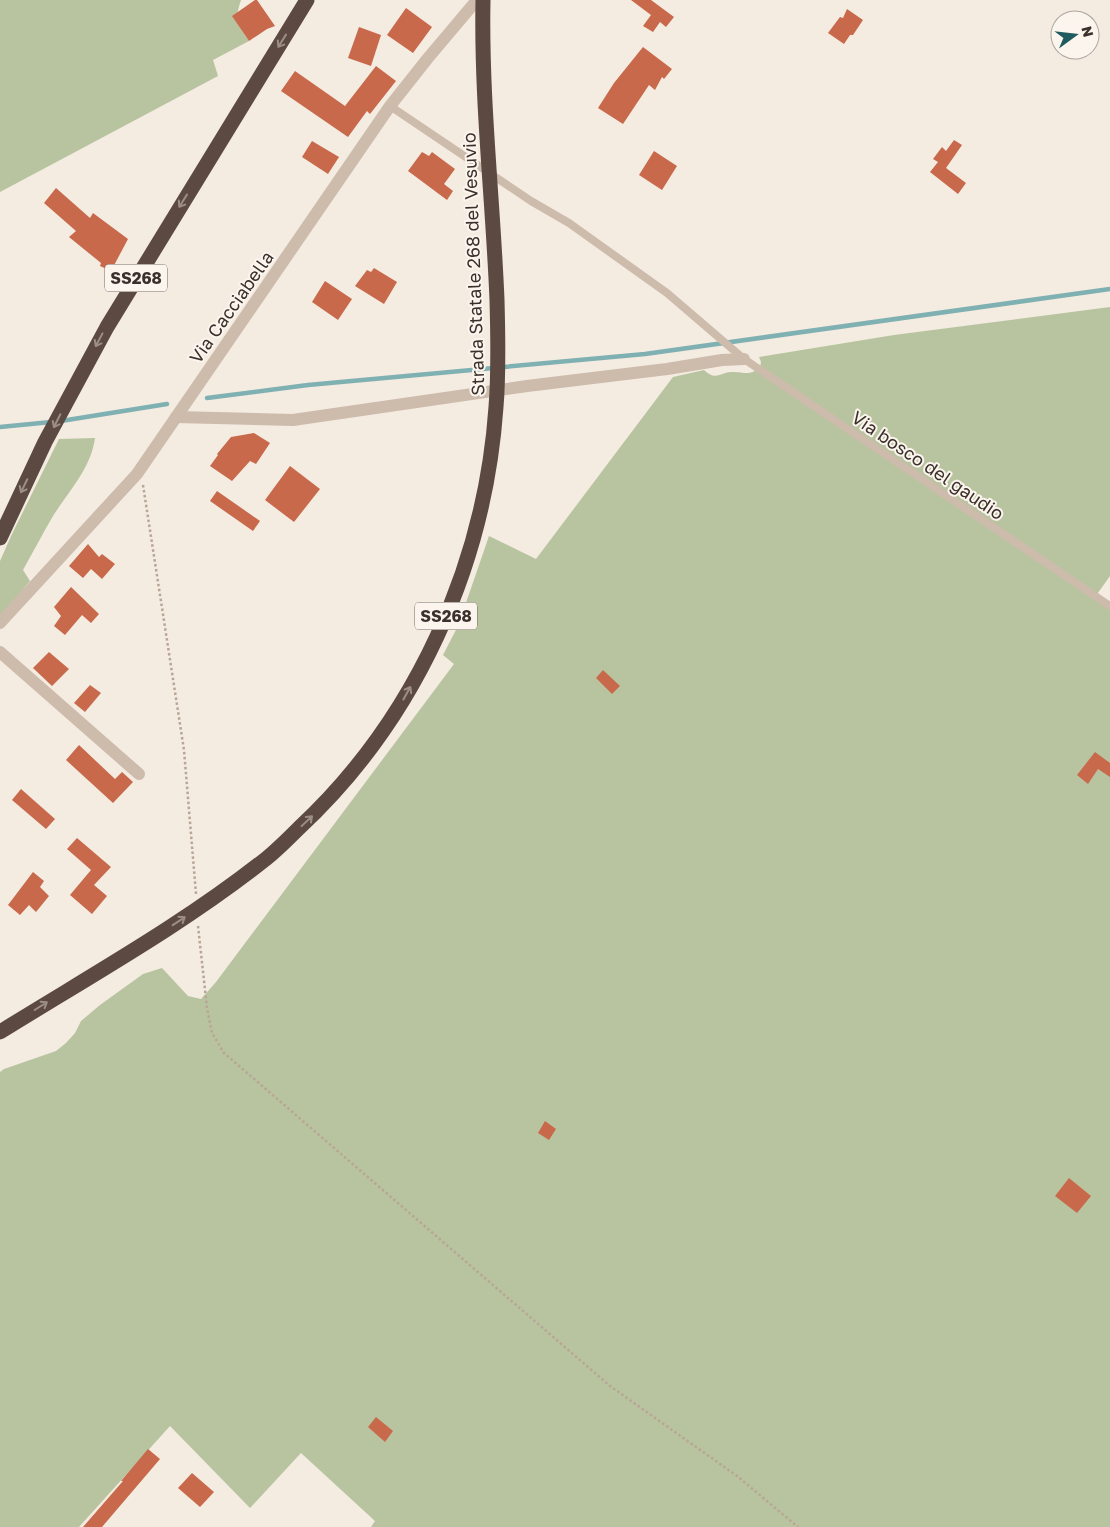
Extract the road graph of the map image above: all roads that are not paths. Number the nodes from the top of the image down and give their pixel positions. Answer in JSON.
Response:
{"nodes":[{"id":1,"x":307,"y":0,"type":"edge"},
{"id":2,"x":477,"y":0,"type":"edge"},
{"id":3,"x":484,"y":0,"type":"edge"},
{"id":4,"x":390,"y":106,"type":"junction"},
{"id":5,"x":744,"y":358,"type":"junction"},
{"id":6,"x":176,"y":417,"type":"junction"},
{"id":7,"x":0,"y":538,"type":"edge"},
{"id":8,"x":1110,"y":606,"type":"edge"},
{"id":9,"x":0,"y":623,"type":"edge"},
{"id":10,"x":0,"y":652,"type":"edge"},
{"id":11,"x":139,"y":774,"type":"dead end"},
{"id":12,"x":0,"y":1032,"type":"edge"}],
"edges":[{"from":1,"to":7,"type":"highway","number":"SS268","one_way":true},
{"from":2,"to":4,"type":"street","name":"Via Cacciabella"},
{"from":12,"to":3,"type":"highway","name":"Strada Statale 268 del Vesuvio","number":"SS268","one_way":true,"bridge":true},
{"from":4,"to":5,"type":"lane","name":"Via bosco del gaudio"},
{"from":4,"to":6,"type":"street","name":"Via Cacciabella"},
{"from":5,"to":6,"type":"street"},
{"from":5,"to":8,"type":"lane","name":"Via bosco del gaudio"},
{"from":6,"to":9,"type":"street","name":"Via Cacciabella"},
{"from":10,"to":11,"type":"street"}]}
